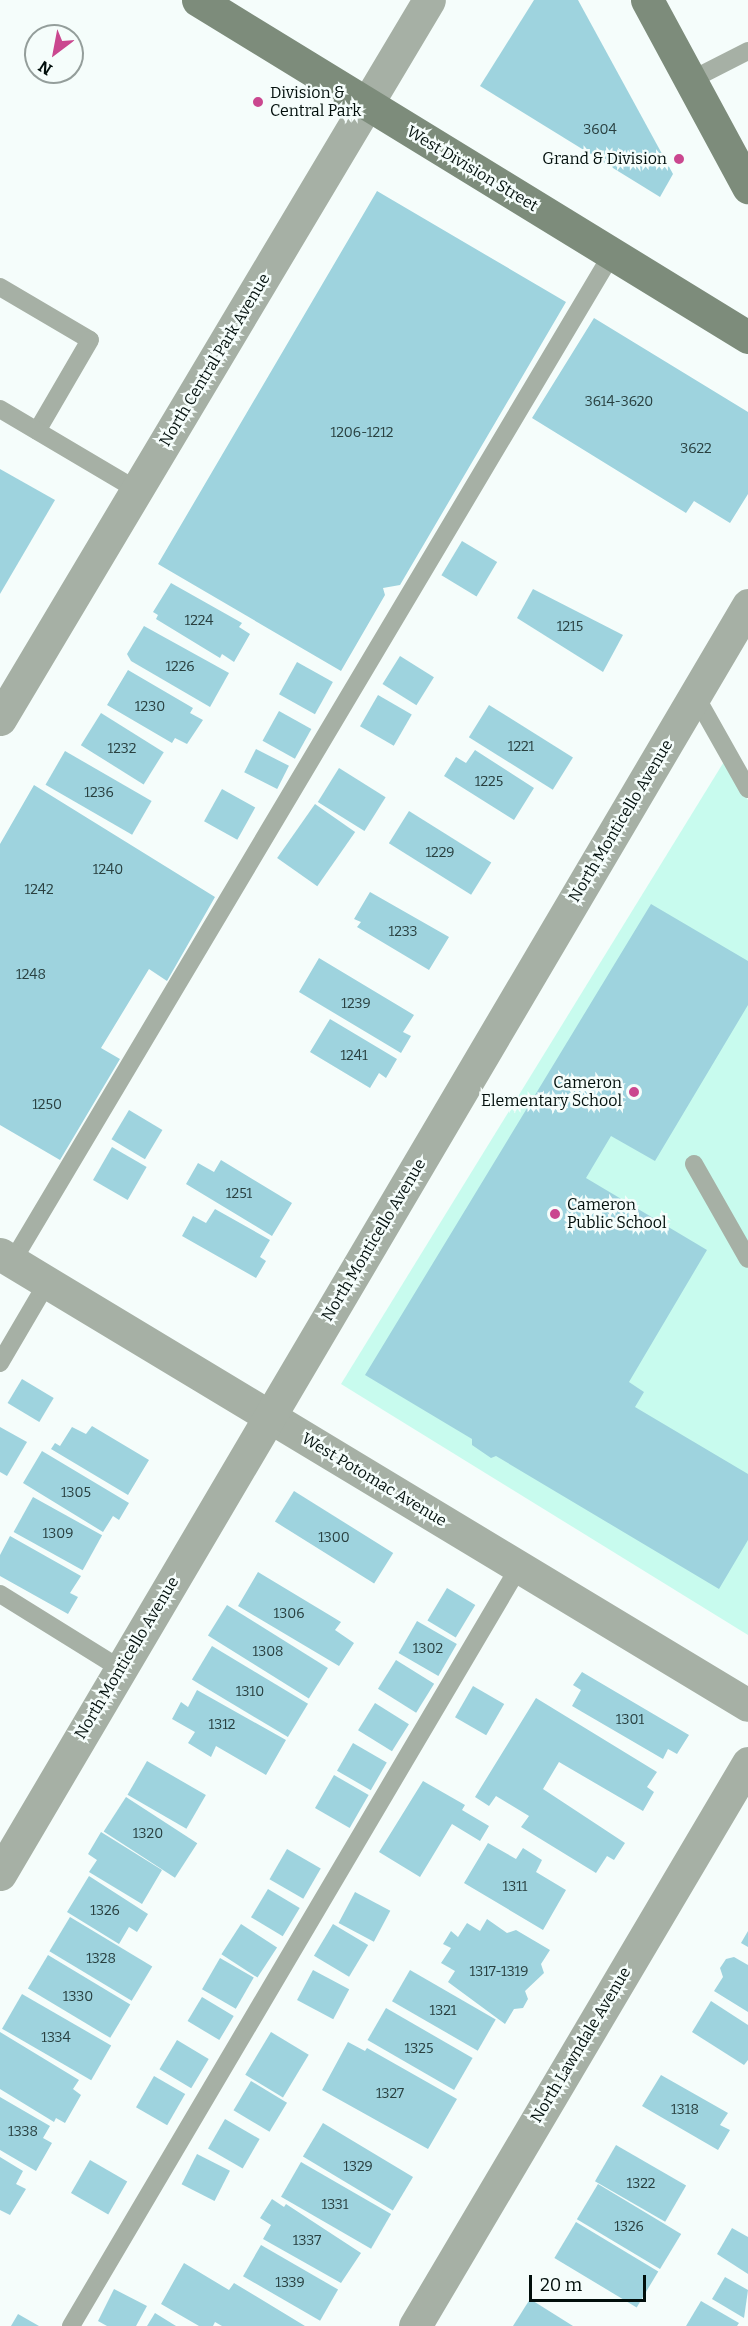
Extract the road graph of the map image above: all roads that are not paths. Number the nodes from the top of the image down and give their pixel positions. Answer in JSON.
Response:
{"nodes":[{"id":1,"x":198,"y":0,"type":"edge"},
{"id":2,"x":429,"y":0,"type":"edge"},
{"id":3,"x":647,"y":0,"type":"edge"},
{"id":4,"x":748,"y":51,"type":"edge"},
{"id":5,"x":691,"y":80,"type":"junction"},
{"id":6,"x":367,"y":104,"type":"junction"},
{"id":7,"x":748,"y":187,"type":"edge"},
{"id":8,"x":612,"y":254,"type":"junction"},
{"id":9,"x":0,"y":287,"type":"edge"},
{"id":10,"x":748,"y":337,"type":"edge"},
{"id":11,"x":0,"y":409,"type":"edge"},
{"id":12,"x":37,"y":431,"type":"junction"},
{"id":13,"x":137,"y":490,"type":"junction"},
{"id":14,"x":748,"y":606,"type":"edge"},
{"id":15,"x":695,"y":695,"type":"junction"},
{"id":16,"x":0,"y":719,"type":"edge"},
{"id":17,"x":748,"y":789,"type":"edge"},
{"id":18,"x":694,"y":1164,"type":"dead end"},
{"id":19,"x":6,"y":1258,"type":"edge"},
{"id":20,"x":748,"y":1259,"type":"edge"},
{"id":21,"x":47,"y":1283,"type":"junction"},
{"id":22,"x":0,"y":1363,"type":"edge"},
{"id":23,"x":269,"y":1417,"type":"junction"},
{"id":24,"x":519,"y":1567,"type":"junction"},
{"id":25,"x":0,"y":1594,"type":"edge"},
{"id":26,"x":121,"y":1669,"type":"junction"},
{"id":27,"x":748,"y":1705,"type":"edge"},
{"id":28,"x":748,"y":1763,"type":"edge"},
{"id":29,"x":0,"y":1874,"type":"edge"},
{"id":30,"x":71,"y":2326,"type":"edge"},
{"id":31,"x":415,"y":2326,"type":"edge"}],
"edges":[{"from":1,"to":6,"type":"main road","name":"West Division Street"},
{"from":2,"to":6,"type":"street","name":"North Central Park Avenue"},
{"from":3,"to":5,"type":"main road"},
{"from":4,"to":5,"type":"lane"},
{"from":5,"to":7,"type":"main road"},
{"from":6,"to":8,"type":"main road","name":"West Division Street"},
{"from":6,"to":13,"type":"street","name":"North Central Park Avenue"},
{"from":8,"to":10,"type":"main road","name":"West Division Street"},
{"from":8,"to":19,"type":"lane"},
{"from":9,"to":12,"type":"lane"},
{"from":11,"to":12,"type":"lane"},
{"from":12,"to":13,"type":"lane"},
{"from":13,"to":16,"type":"street","name":"North Central Park Avenue"},
{"from":14,"to":15,"type":"street","name":"North Monticello Avenue"},
{"from":15,"to":17,"type":"lane"},
{"from":15,"to":23,"type":"street","name":"North Monticello Avenue"},
{"from":18,"to":20,"type":"lane"},
{"from":19,"to":21,"type":"street","name":"West Potomac Avenue"},
{"from":21,"to":22,"type":"lane"},
{"from":21,"to":23,"type":"street","name":"West Potomac Avenue"},
{"from":23,"to":24,"type":"street","name":"West Potomac Avenue"},
{"from":23,"to":26,"type":"street","name":"North Monticello Avenue"},
{"from":24,"to":27,"type":"street","name":"West Potomac Avenue"},
{"from":24,"to":30,"type":"lane"},
{"from":25,"to":26,"type":"lane"},
{"from":26,"to":29,"type":"street","name":"North Monticello Avenue"},
{"from":28,"to":31,"type":"street","name":"North Lawndale Avenue"}]}
